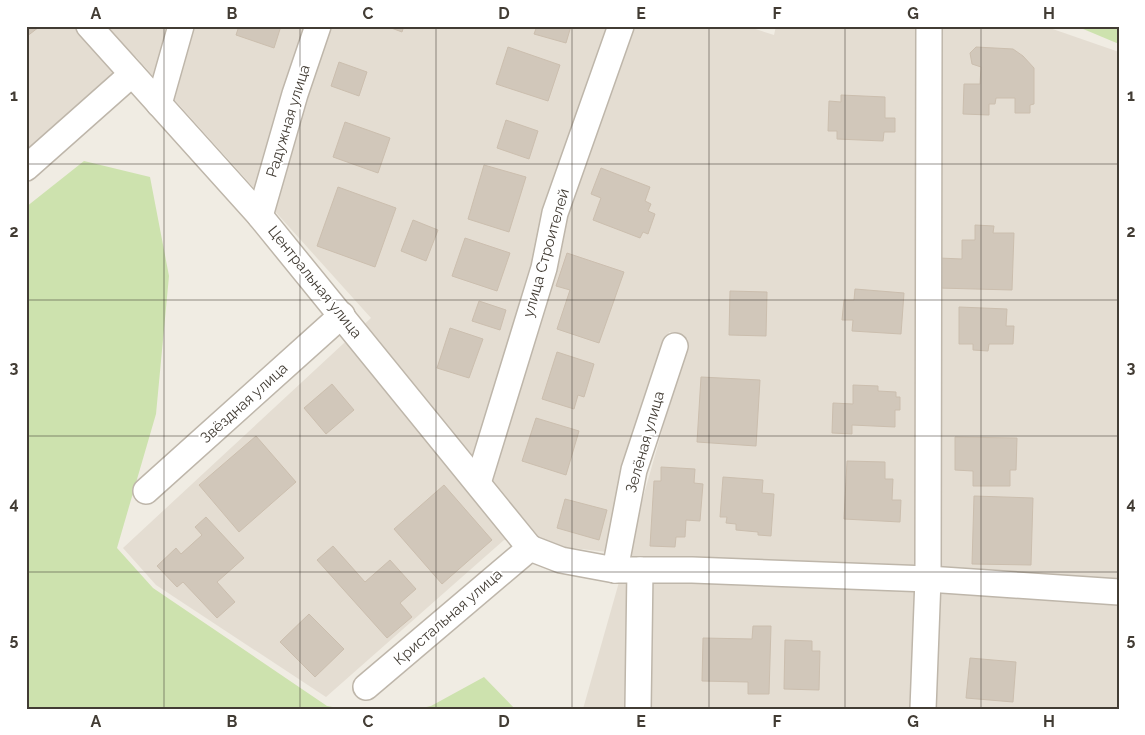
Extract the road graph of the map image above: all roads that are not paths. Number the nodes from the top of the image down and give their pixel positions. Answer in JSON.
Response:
{"nodes":[{"id":1,"x":89,"y":26,"type":"edge"},
{"id":2,"x":181,"y":26,"type":"edge"},
{"id":3,"x":318,"y":26,"type":"edge"},
{"id":4,"x":621,"y":26,"type":"edge"},
{"id":5,"x":929,"y":26,"type":"edge"},
{"id":6,"x":132,"y":74,"type":"junction"},
{"id":7,"x":159,"y":104,"type":"junction"},
{"id":8,"x":26,"y":168,"type":"edge"},
{"id":9,"x":260,"y":216,"type":"junction"},
{"id":10,"x":342,"y":315,"type":"junction"},
{"id":11,"x":675,"y":346,"type":"dead end"},
{"id":12,"x":478,"y":483,"type":"junction"},
{"id":13,"x":146,"y":491,"type":"dead end"},
{"id":14,"x":530,"y":548,"type":"junction"},
{"id":15,"x":627,"y":570,"type":"junction"},
{"id":16,"x":928,"y":579,"type":"junction"},
{"id":17,"x":1119,"y":592,"type":"edge"},
{"id":18,"x":366,"y":687,"type":"dead end"},
{"id":19,"x":638,"y":709,"type":"edge"},
{"id":20,"x":923,"y":709,"type":"edge"}],
"edges":[{"from":1,"to":6,"type":"street","name":"Центральная улица"},
{"from":2,"to":7,"type":"street"},
{"from":3,"to":9,"type":"street","name":"Радужная улица"},
{"from":4,"to":12,"type":"street","name":"улица Строителей"},
{"from":5,"to":16,"type":"street"},
{"from":6,"to":7,"type":"street","name":"Центральная улица"},
{"from":6,"to":8,"type":"street"},
{"from":7,"to":9,"type":"street","name":"Центральная улица"},
{"from":9,"to":10,"type":"street","name":"Центральная улица"},
{"from":10,"to":12,"type":"street","name":"Центральная улица"},
{"from":10,"to":13,"type":"street","name":"Звёздная улица"},
{"from":11,"to":15,"type":"street","name":"Зелёная улица"},
{"from":12,"to":14,"type":"street","name":"Центральная улица"},
{"from":14,"to":15,"type":"street"},
{"from":14,"to":18,"type":"street","name":"Кристальная улица"},
{"from":15,"to":16,"type":"street"},
{"from":15,"to":19,"type":"street","name":"Зелёная улица"},
{"from":16,"to":17,"type":"street"},
{"from":16,"to":20,"type":"street"}]}
